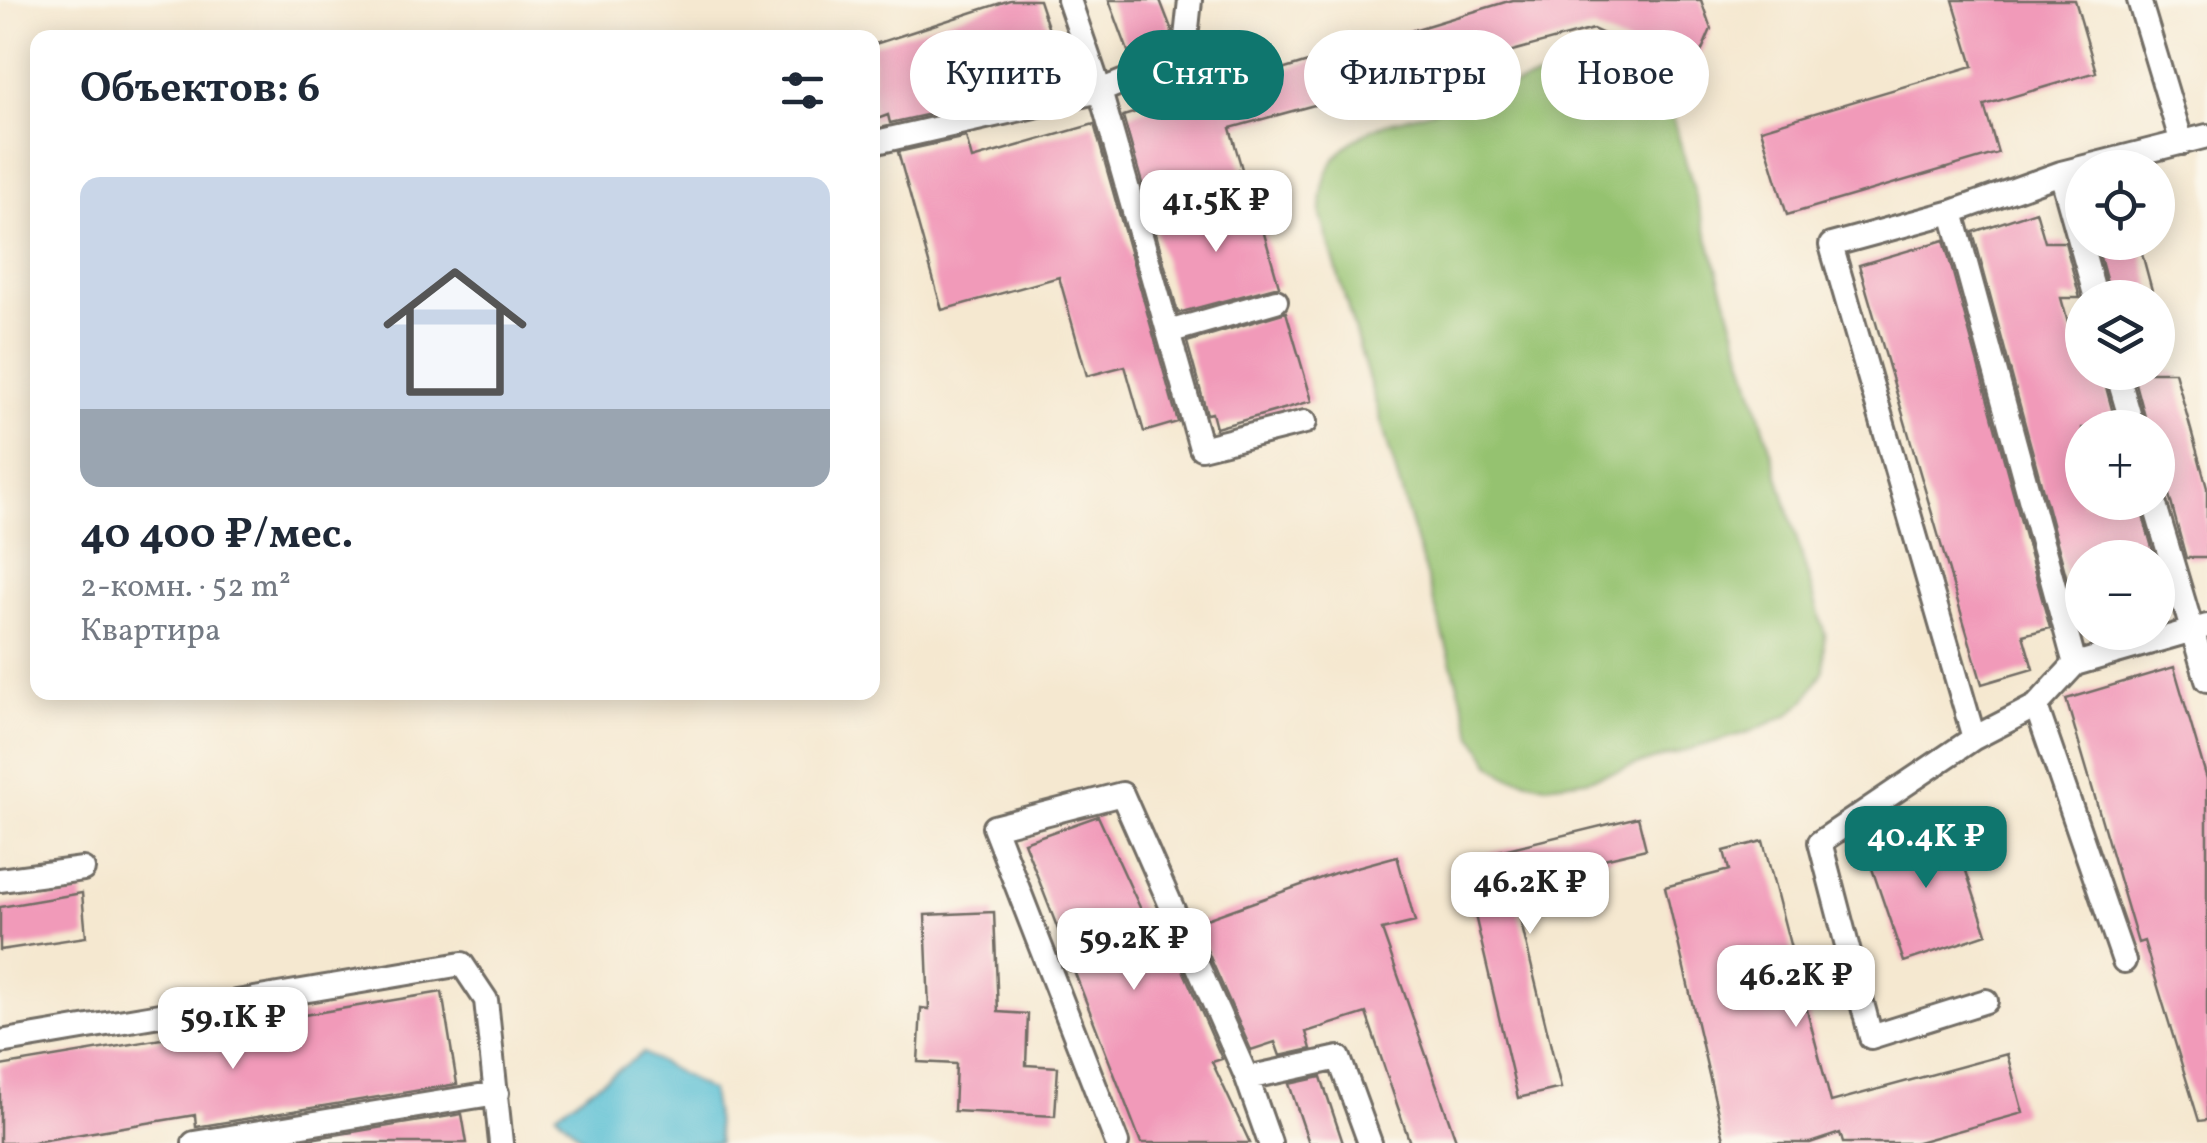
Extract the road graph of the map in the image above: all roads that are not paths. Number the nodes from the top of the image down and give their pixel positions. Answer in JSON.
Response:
{"nodes":[{"id":1,"x":1069,"y":0,"type":"edge"},
{"id":2,"x":1190,"y":0,"type":"edge"},
{"id":3,"x":2139,"y":0,"type":"edge"},
{"id":4,"x":1100,"y":91,"type":"junction"},
{"id":5,"x":2207,"y":136,"type":"edge"},
{"id":6,"x":880,"y":141,"type":"edge"},
{"id":7,"x":2182,"y":143,"type":"junction"},
{"id":8,"x":2060,"y":173,"type":"junction"},
{"id":9,"x":1246,"y":183,"type":"dead end"},
{"id":10,"x":1134,"y":212,"type":"junction"},
{"id":11,"x":1952,"y":212,"type":"junction"},
{"id":12,"x":2091,"y":280,"type":"edge"},
{"id":13,"x":1276,"y":301,"type":"dead end"},
{"id":14,"x":1168,"y":332,"type":"junction"},
{"id":15,"x":1306,"y":422,"type":"dead end"},
{"id":16,"x":2160,"y":520,"type":"edge"},
{"id":17,"x":2198,"y":628,"type":"edge"},
{"id":18,"x":2075,"y":664,"type":"junction"},
{"id":19,"x":2207,"y":680,"type":"edge"},
{"id":20,"x":2036,"y":706,"type":"junction"},
{"id":21,"x":1974,"y":738,"type":"junction"},
{"id":22,"x":83,"y":868,"type":"dead end"},
{"id":23,"x":0,"y":880,"type":"edge"},
{"id":24,"x":2124,"y":961,"type":"dead end"},
{"id":25,"x":1986,"y":1001,"type":"dead end"},
{"id":26,"x":0,"y":1042,"type":"edge"},
{"id":27,"x":1247,"y":1078,"type":"junction"},
{"id":28,"x":497,"y":1093,"type":"junction"},
{"id":29,"x":194,"y":1143,"type":"edge"},
{"id":30,"x":501,"y":1143,"type":"edge"},
{"id":31,"x":1117,"y":1143,"type":"edge"},
{"id":32,"x":1270,"y":1143,"type":"edge"},
{"id":33,"x":1370,"y":1143,"type":"edge"}],
"edges":[{"from":1,"to":4,"type":"lane"},
{"from":2,"to":4,"type":"lane"},
{"from":3,"to":7,"type":"lane"},
{"from":4,"to":6,"type":"lane"},
{"from":4,"to":10,"type":"lane"},
{"from":5,"to":7,"type":"lane"},
{"from":7,"to":8,"type":"lane"},
{"from":8,"to":11,"type":"lane"},
{"from":8,"to":12,"type":"lane"},
{"from":9,"to":10,"type":"lane"},
{"from":10,"to":14,"type":"lane"},
{"from":11,"to":18,"type":"lane"},
{"from":11,"to":21,"type":"lane"},
{"from":13,"to":14,"type":"lane"},
{"from":14,"to":15,"type":"lane"},
{"from":16,"to":17,"type":"lane"},
{"from":17,"to":18,"type":"lane"},
{"from":17,"to":19,"type":"lane"},
{"from":18,"to":20,"type":"lane"},
{"from":20,"to":21,"type":"lane"},
{"from":20,"to":24,"type":"lane"},
{"from":21,"to":25,"type":"lane"},
{"from":22,"to":23,"type":"lane"},
{"from":26,"to":28,"type":"lane"},
{"from":27,"to":31,"type":"lane"},
{"from":27,"to":32,"type":"lane"},
{"from":27,"to":33,"type":"lane"},
{"from":28,"to":29,"type":"lane"},
{"from":28,"to":30,"type":"lane"}]}
